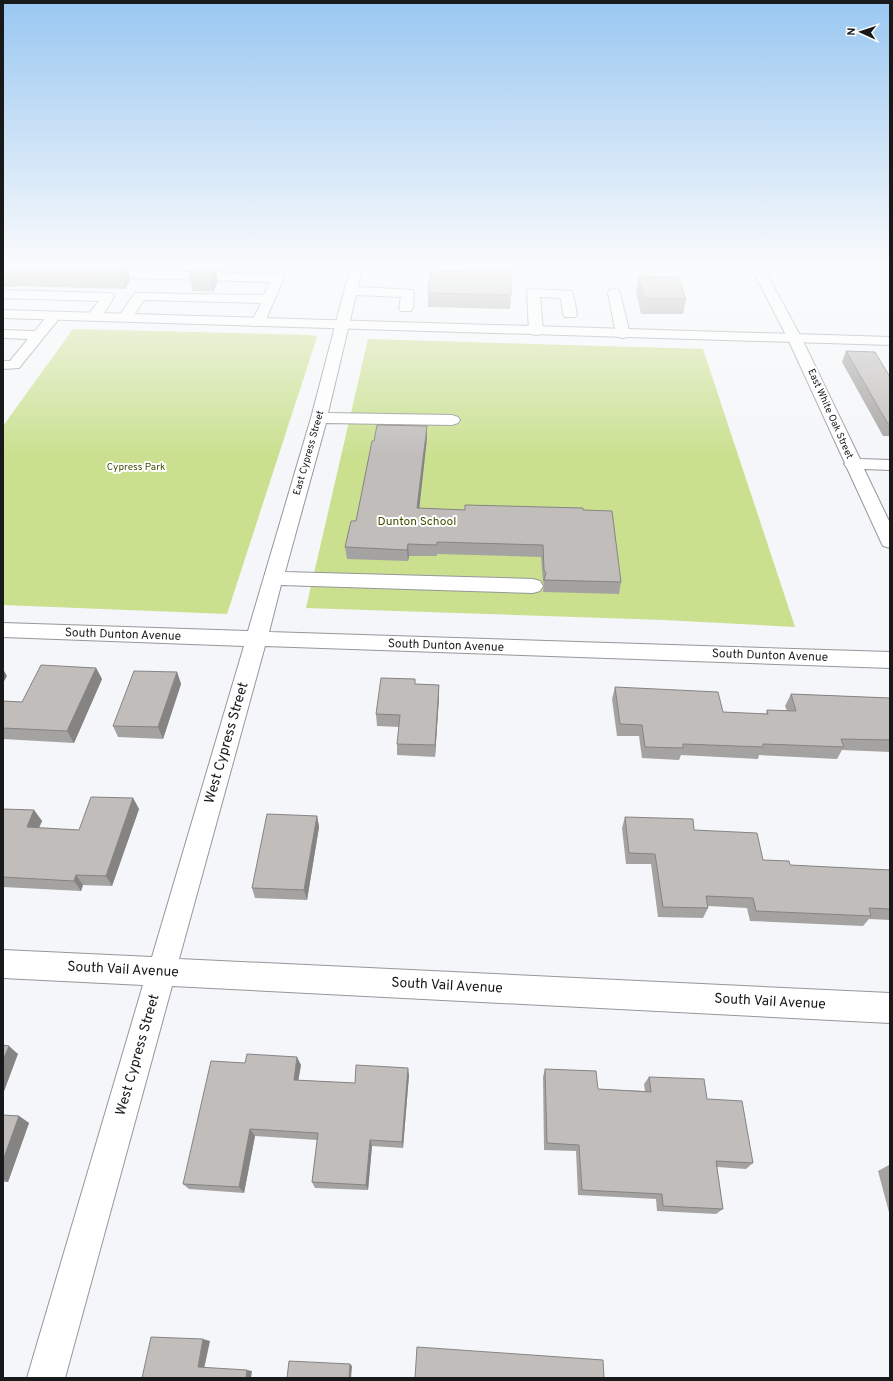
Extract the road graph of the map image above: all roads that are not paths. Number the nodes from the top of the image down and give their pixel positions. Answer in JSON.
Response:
{"nodes":[{"id":1,"x":43,"y":329,"type":"edge"},
{"id":2,"x":341,"y":329,"type":"edge"},
{"id":3,"x":476,"y":329,"type":"edge"},
{"id":4,"x":622,"y":329,"type":"edge"},
{"id":5,"x":791,"y":329,"type":"edge"},
{"id":6,"x":536,"y":331,"type":"joint"},
{"id":7,"x":3,"y":334,"type":"edge"},
{"id":8,"x":623,"y":334,"type":"junction"},
{"id":9,"x":39,"y":335,"type":"junction"},
{"id":10,"x":796,"y":339,"type":"junction"},
{"id":11,"x":890,"y":341,"type":"edge"},
{"id":12,"x":3,"y":365,"type":"edge"},
{"id":13,"x":319,"y":418,"type":"junction"},
{"id":14,"x":452,"y":420,"type":"dead end"},
{"id":15,"x":852,"y":464,"type":"junction"},
{"id":16,"x":890,"y":465,"type":"edge"},
{"id":17,"x":890,"y":542,"type":"edge"},
{"id":18,"x":274,"y":578,"type":"junction"},
{"id":19,"x":533,"y":586,"type":"dead end"},
{"id":20,"x":3,"y":630,"type":"edge"},
{"id":21,"x":256,"y":640,"type":"junction"},
{"id":22,"x":890,"y":660,"type":"edge"},
{"id":23,"x":3,"y":964,"type":"edge"},
{"id":24,"x":162,"y":972,"type":"junction"},
{"id":25,"x":890,"y":1008,"type":"edge"},
{"id":26,"x":46,"y":1378,"type":"edge"}],
"edges":[{"from":1,"to":9,"type":"street"},
{"from":2,"to":13,"type":"street","name":"East Cypress Street"},
{"from":3,"to":6,"type":"street"},
{"from":4,"to":8,"type":"street"},
{"from":5,"to":10,"type":"street","name":"East White Oak Street"},
{"from":6,"to":8,"type":"street"},
{"from":7,"to":9,"type":"street"},
{"from":8,"to":10,"type":"street"},
{"from":9,"to":12,"type":"street"},
{"from":10,"to":11,"type":"street"},
{"from":10,"to":15,"type":"street","name":"East White Oak Street"},
{"from":13,"to":14,"type":"street"},
{"from":13,"to":18,"type":"street","name":"East Cypress Street"},
{"from":15,"to":16,"type":"street"},
{"from":15,"to":17,"type":"street","name":"East White Oak Street"},
{"from":18,"to":19,"type":"street"},
{"from":18,"to":21,"type":"street","name":"East Cypress Street"},
{"from":20,"to":21,"type":"street","name":"South Dunton Avenue"},
{"from":21,"to":22,"type":"street","name":"South Dunton Avenue"},
{"from":21,"to":24,"type":"street","name":"West Cypress Street"},
{"from":23,"to":24,"type":"street","name":"South Vail Avenue"},
{"from":24,"to":25,"type":"street","name":"South Vail Avenue"},
{"from":24,"to":26,"type":"street","name":"West Cypress Street"}]}
